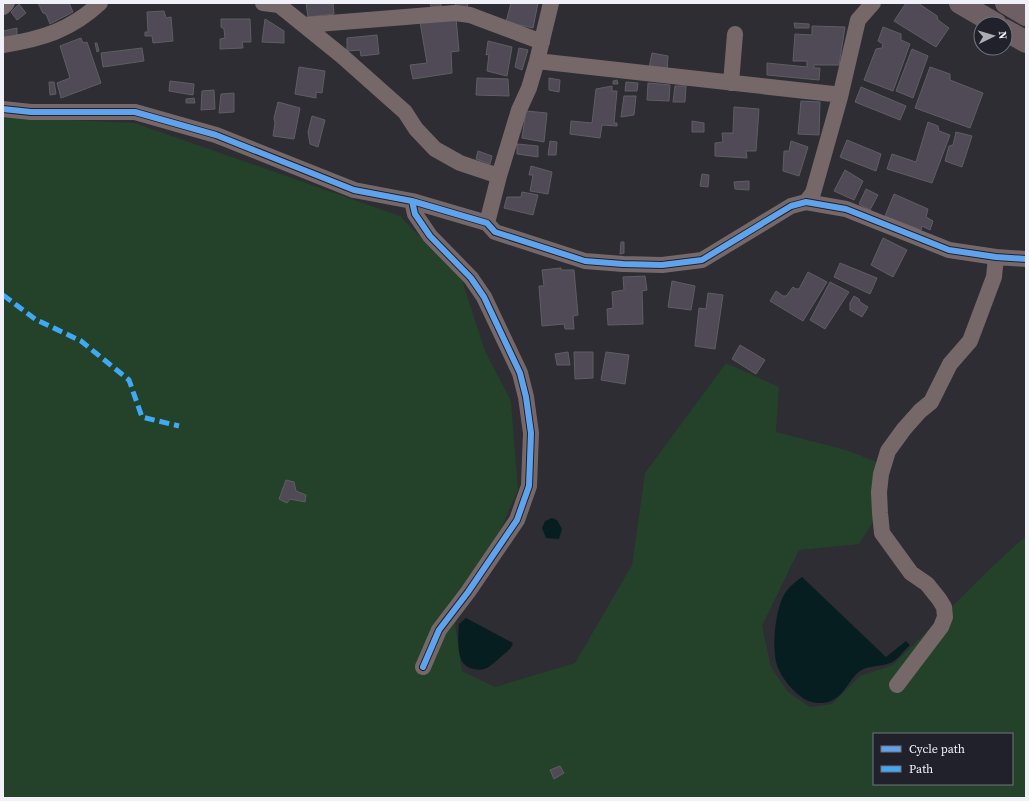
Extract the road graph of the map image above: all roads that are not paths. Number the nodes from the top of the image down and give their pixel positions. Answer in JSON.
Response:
{"nodes":[{"id":1,"x":7,"y":3,"type":"edge"},
{"id":2,"x":100,"y":3,"type":"edge"},
{"id":3,"x":263,"y":3,"type":"edge"},
{"id":4,"x":551,"y":3,"type":"edge"},
{"id":5,"x":872,"y":3,"type":"edge"},
{"id":6,"x":960,"y":3,"type":"edge"},
{"id":7,"x":1006,"y":3,"type":"edge"},
{"id":8,"x":3,"y":7,"type":"edge"},
{"id":9,"x":1026,"y":15,"type":"edge"},
{"id":10,"x":982,"y":16,"type":"edge"},
{"id":11,"x":305,"y":25,"type":"junction"},
{"id":12,"x":735,"y":34,"type":"dead end"},
{"id":13,"x":1013,"y":35,"type":"edge"},
{"id":14,"x":542,"y":42,"type":"junction"},
{"id":15,"x":1026,"y":42,"type":"edge"},
{"id":16,"x":3,"y":45,"type":"edge"},
{"id":17,"x":537,"y":61,"type":"junction"},
{"id":18,"x":731,"y":83,"type":"junction"},
{"id":19,"x":840,"y":96,"type":"junction"},
{"id":20,"x":3,"y":109,"type":"edge"},
{"id":21,"x":498,"y":176,"type":"junction"},
{"id":22,"x":412,"y":201,"type":"junction"},
{"id":23,"x":806,"y":202,"type":"junction"},
{"id":24,"x":487,"y":223,"type":"junction"},
{"id":25,"x":996,"y":258,"type":"junction"},
{"id":26,"x":1026,"y":259,"type":"edge"},
{"id":27,"x":423,"y":667,"type":"dead end"},
{"id":28,"x":897,"y":685,"type":"dead end"}],
"edges":[{"from":1,"to":8,"type":"street"},
{"from":2,"to":16,"type":"street"},
{"from":3,"to":11,"type":"street"},
{"from":4,"to":14,"type":"street"},
{"from":5,"to":19,"type":"street"},
{"from":6,"to":10,"type":"main road"},
{"from":7,"to":9,"type":"main road"},
{"from":11,"to":14,"type":"street"},
{"from":11,"to":21,"type":"street"},
{"from":12,"to":18,"type":"street"},
{"from":13,"to":15,"type":"main road"},
{"from":14,"to":17,"type":"street"},
{"from":17,"to":18,"type":"street"},
{"from":17,"to":21,"type":"street"},
{"from":18,"to":19,"type":"street"},
{"from":19,"to":23,"type":"street"},
{"from":20,"to":22,"type":"street"},
{"from":21,"to":24,"type":"street"},
{"from":22,"to":24,"type":"street"},
{"from":22,"to":27,"type":"street"},
{"from":23,"to":24,"type":"street"},
{"from":23,"to":25,"type":"street"},
{"from":25,"to":26,"type":"street"},
{"from":25,"to":28,"type":"street"}]}
